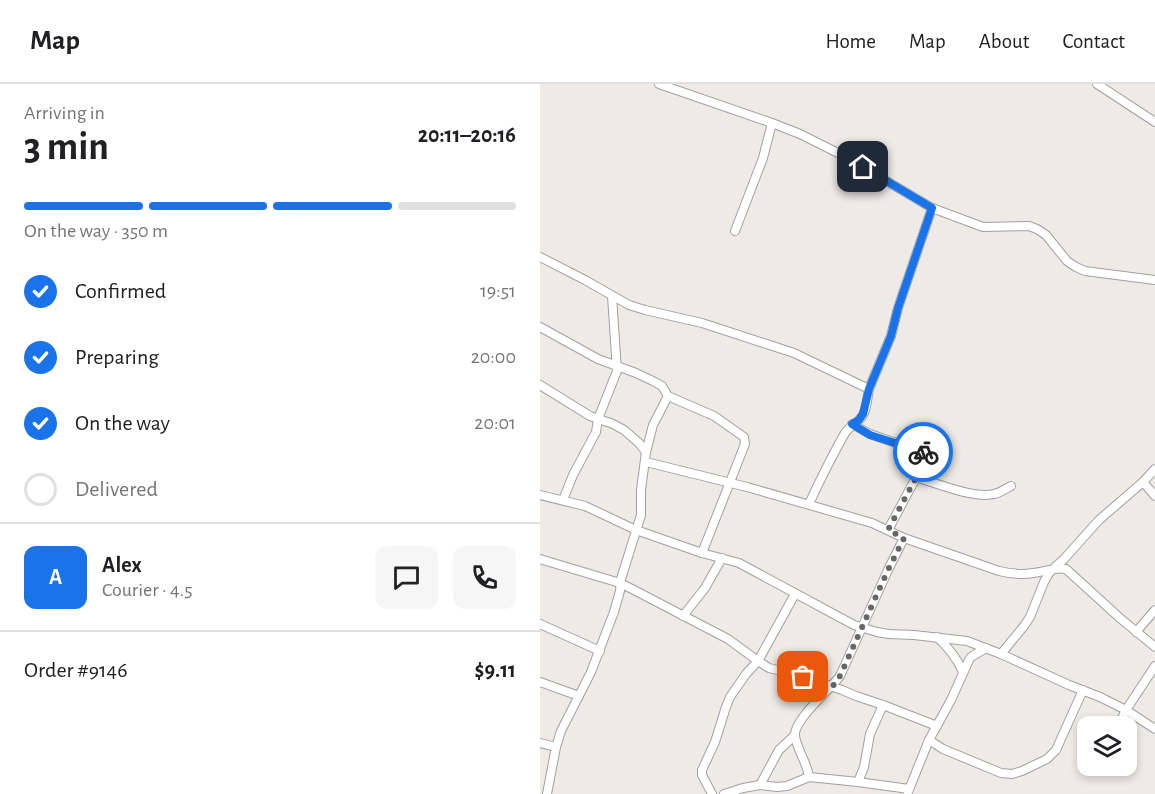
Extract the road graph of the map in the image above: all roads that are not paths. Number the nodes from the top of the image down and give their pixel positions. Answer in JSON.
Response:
{"nodes":[{"id":1,"x":659,"y":84,"type":"edge"},
{"id":2,"x":1097,"y":84,"type":"edge"},
{"id":3,"x":1155,"y":122,"type":"edge"},
{"id":4,"x":772,"y":123,"type":"junction"},
{"id":5,"x":932,"y":208,"type":"junction"},
{"id":6,"x":735,"y":231,"type":"dead end"},
{"id":7,"x":540,"y":257,"type":"edge"},
{"id":8,"x":1155,"y":280,"type":"edge"},
{"id":9,"x":612,"y":296,"type":"junction"},
{"id":10,"x":540,"y":327,"type":"edge"},
{"id":11,"x":617,"y":367,"type":"junction"},
{"id":12,"x":540,"y":385,"type":"edge"},
{"id":13,"x":869,"y":389,"type":"junction"},
{"id":14,"x":668,"y":396,"type":"junction"},
{"id":15,"x":598,"y":419,"type":"junction"},
{"id":16,"x":852,"y":424,"type":"junction"},
{"id":17,"x":646,"y":452,"type":"junction"},
{"id":18,"x":646,"y":462,"type":"junction"},
{"id":19,"x":1155,"y":469,"type":"edge"},
{"id":20,"x":916,"y":477,"type":"junction"},
{"id":21,"x":1143,"y":482,"type":"junction"},
{"id":22,"x":729,"y":483,"type":"junction"},
{"id":23,"x":1011,"y":486,"type":"dead end"},
{"id":24,"x":540,"y":495,"type":"edge"},
{"id":25,"x":1155,"y":496,"type":"edge"},
{"id":26,"x":563,"y":500,"type":"junction"},
{"id":27,"x":809,"y":504,"type":"junction"},
{"id":28,"x":636,"y":530,"type":"junction"},
{"id":29,"x":888,"y":530,"type":"junction"},
{"id":30,"x":904,"y":538,"type":"junction"},
{"id":31,"x":702,"y":553,"type":"junction"},
{"id":32,"x":722,"y":558,"type":"junction"},
{"id":33,"x":540,"y":559,"type":"edge"},
{"id":34,"x":1055,"y":568,"type":"junction"},
{"id":35,"x":620,"y":584,"type":"junction"},
{"id":36,"x":795,"y":594,"type":"junction"},
{"id":37,"x":1155,"y":610,"type":"edge"},
{"id":38,"x":683,"y":616,"type":"junction"},
{"id":39,"x":540,"y":624,"type":"edge"},
{"id":40,"x":862,"y":628,"type":"junction"},
{"id":41,"x":1136,"y":632,"type":"junction"},
{"id":42,"x":937,"y":637,"type":"junction"},
{"id":43,"x":1155,"y":647,"type":"edge"},
{"id":44,"x":986,"y":648,"type":"junction"},
{"id":45,"x":600,"y":651,"type":"junction"},
{"id":46,"x":1001,"y":654,"type":"junction"},
{"id":47,"x":758,"y":661,"type":"junction"},
{"id":48,"x":1155,"y":666,"type":"edge"},
{"id":49,"x":963,"y":672,"type":"junction"},
{"id":50,"x":540,"y":682,"type":"edge"},
{"id":51,"x":833,"y":686,"type":"junction"},
{"id":52,"x":1083,"y":690,"type":"junction"},
{"id":53,"x":579,"y":696,"type":"junction"},
{"id":54,"x":883,"y":705,"type":"junction"},
{"id":55,"x":1126,"y":710,"type":"junction"},
{"id":56,"x":1123,"y":716,"type":"edge"},
{"id":57,"x":937,"y":726,"type":"junction"},
{"id":58,"x":1155,"y":729,"type":"edge"},
{"id":59,"x":795,"y":735,"type":"junction"},
{"id":60,"x":929,"y":740,"type":"junction"},
{"id":61,"x":540,"y":743,"type":"edge"},
{"id":62,"x":556,"y":747,"type":"junction"},
{"id":63,"x":809,"y":777,"type":"junction"},
{"id":64,"x":858,"y":782,"type":"junction"},
{"id":65,"x":760,"y":785,"type":"junction"},
{"id":66,"x":908,"y":791,"type":"edge"},
{"id":67,"x":547,"y":794,"type":"edge"},
{"id":68,"x":712,"y":794,"type":"edge"},
{"id":69,"x":724,"y":794,"type":"edge"}],
"edges":[{"from":1,"to":4,"type":"street"},
{"from":2,"to":3,"type":"street"},
{"from":4,"to":5,"type":"street"},
{"from":4,"to":6,"type":"street"},
{"from":5,"to":8,"type":"street"},
{"from":5,"to":13,"type":"street"},
{"from":7,"to":9,"type":"street"},
{"from":9,"to":11,"type":"street"},
{"from":9,"to":13,"type":"street"},
{"from":10,"to":11,"type":"street"},
{"from":11,"to":14,"type":"street"},
{"from":11,"to":15,"type":"street"},
{"from":12,"to":15,"type":"street"},
{"from":13,"to":16,"type":"street"},
{"from":14,"to":17,"type":"street"},
{"from":14,"to":22,"type":"street"},
{"from":15,"to":17,"type":"street"},
{"from":15,"to":26,"type":"street"},
{"from":16,"to":20,"type":"street"},
{"from":16,"to":27,"type":"street"},
{"from":17,"to":18,"type":"street"},
{"from":18,"to":22,"type":"street"},
{"from":18,"to":28,"type":"street"},
{"from":19,"to":21,"type":"street"},
{"from":20,"to":23,"type":"street"},
{"from":20,"to":29,"type":"street"},
{"from":21,"to":25,"type":"street"},
{"from":21,"to":34,"type":"street"},
{"from":22,"to":27,"type":"street"},
{"from":22,"to":31,"type":"street"},
{"from":24,"to":26,"type":"street"},
{"from":26,"to":28,"type":"street"},
{"from":27,"to":29,"type":"street"},
{"from":28,"to":31,"type":"street"},
{"from":28,"to":35,"type":"street"},
{"from":29,"to":30,"type":"street"},
{"from":30,"to":34,"type":"street"},
{"from":30,"to":40,"type":"street"},
{"from":31,"to":32,"type":"street"},
{"from":32,"to":36,"type":"street"},
{"from":32,"to":38,"type":"street"},
{"from":33,"to":35,"type":"street"},
{"from":34,"to":41,"type":"street"},
{"from":34,"to":46,"type":"street"},
{"from":35,"to":38,"type":"street"},
{"from":35,"to":45,"type":"street"},
{"from":36,"to":40,"type":"street"},
{"from":36,"to":47,"type":"street"},
{"from":37,"to":41,"type":"street"},
{"from":38,"to":47,"type":"street"},
{"from":39,"to":45,"type":"street"},
{"from":40,"to":42,"type":"street"},
{"from":40,"to":51,"type":"street"},
{"from":41,"to":43,"type":"street"},
{"from":42,"to":44,"type":"street"},
{"from":42,"to":49,"type":"street"},
{"from":44,"to":46,"type":"street"},
{"from":44,"to":49,"type":"street"},
{"from":45,"to":53,"type":"street"},
{"from":46,"to":52,"type":"street"},
{"from":47,"to":51,"type":"street"},
{"from":47,"to":68,"type":"street"},
{"from":48,"to":55,"type":"street"},
{"from":49,"to":57,"type":"street"},
{"from":50,"to":53,"type":"street"},
{"from":51,"to":54,"type":"street"},
{"from":51,"to":59,"type":"street"},
{"from":52,"to":55,"type":"street"},
{"from":52,"to":60,"type":"street"},
{"from":53,"to":62,"type":"street"},
{"from":54,"to":57,"type":"street"},
{"from":54,"to":64,"type":"street"},
{"from":55,"to":56,"type":"street"},
{"from":55,"to":58,"type":"street"},
{"from":57,"to":60,"type":"street"},
{"from":59,"to":63,"type":"street"},
{"from":59,"to":65,"type":"street"},
{"from":60,"to":66,"type":"street"},
{"from":61,"to":62,"type":"street"},
{"from":62,"to":67,"type":"street"},
{"from":63,"to":64,"type":"street"},
{"from":63,"to":65,"type":"street"},
{"from":64,"to":66,"type":"street"},
{"from":65,"to":69,"type":"street"}]}
